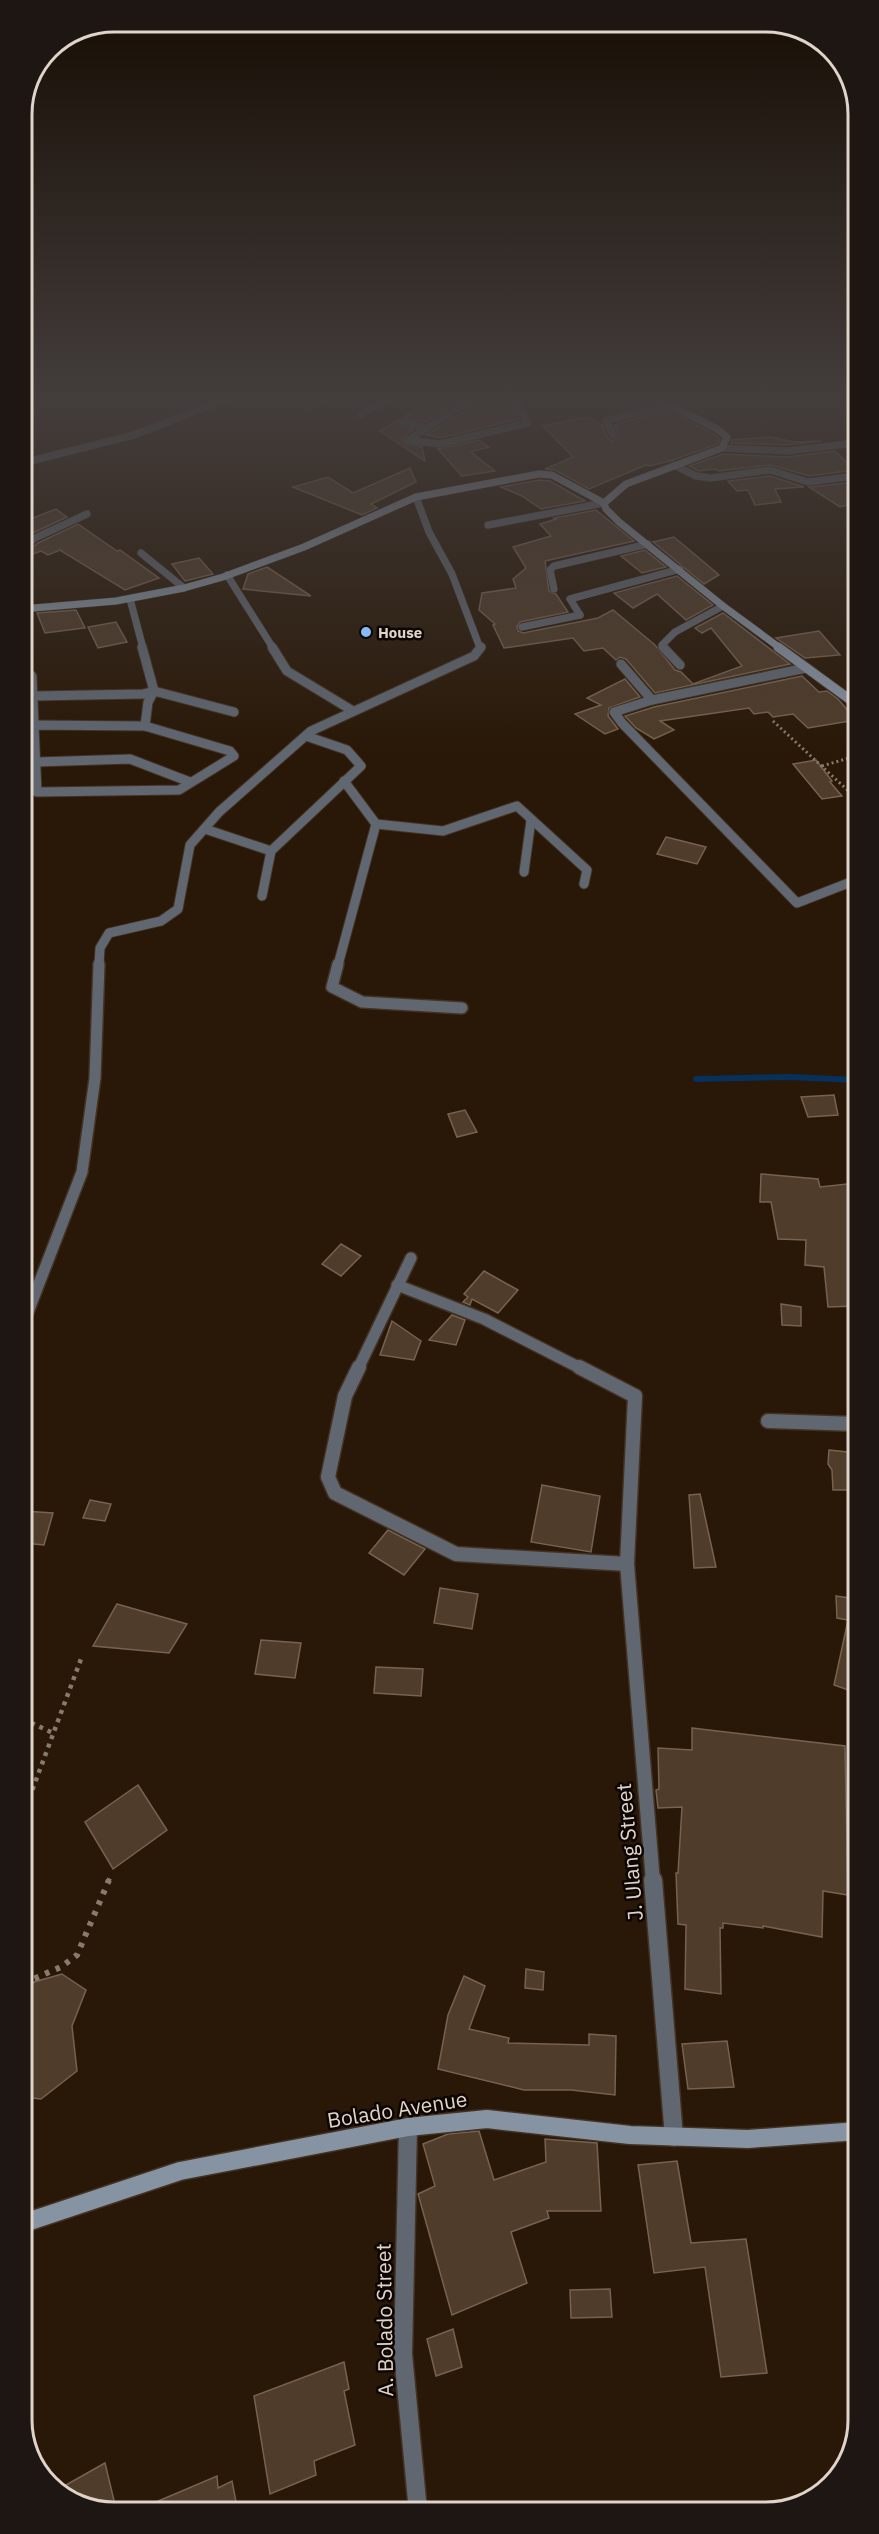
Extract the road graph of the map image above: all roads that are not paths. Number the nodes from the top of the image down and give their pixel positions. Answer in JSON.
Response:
{"nodes":[{"id":1,"x":82,"y":516,"type":"edge"},
{"id":2,"x":373,"y":516,"type":"edge"},
{"id":3,"x":423,"y":516,"type":"edge"},
{"id":4,"x":534,"y":516,"type":"edge"},
{"id":5,"x":614,"y":516,"type":"edge"},
{"id":6,"x":488,"y":525,"type":"dead end"},
{"id":7,"x":32,"y":541,"type":"edge"},
{"id":8,"x":648,"y":544,"type":"junction"},
{"id":9,"x":141,"y":553,"type":"dead end"},
{"id":10,"x":680,"y":569,"type":"junction"},
{"id":11,"x":227,"y":575,"type":"junction"},
{"id":12,"x":184,"y":588,"type":"junction"},
{"id":13,"x":554,"y":589,"type":"dead end"},
{"id":14,"x":130,"y":599,"type":"junction"},
{"id":15,"x":723,"y":606,"type":"junction"},
{"id":16,"x":32,"y":608,"type":"edge"},
{"id":17,"x":522,"y":627,"type":"dead end"},
{"id":18,"x":621,"y":664,"type":"dead end"},
{"id":19,"x":680,"y":665,"type":"dead end"},
{"id":20,"x":806,"y":668,"type":"junction"},
{"id":21,"x":32,"y":676,"type":"dead end"},
{"id":22,"x":154,"y":691,"type":"junction"},
{"id":23,"x":32,"y":696,"type":"junction"},
{"id":24,"x":848,"y":698,"type":"edge"},
{"id":25,"x":652,"y":700,"type":"junction"},
{"id":26,"x":353,"y":711,"type":"junction"},
{"id":27,"x":234,"y":712,"type":"dead end"},
{"id":28,"x":34,"y":725,"type":"junction"},
{"id":29,"x":145,"y":726,"type":"junction"},
{"id":30,"x":306,"y":736,"type":"junction"},
{"id":31,"x":36,"y":762,"type":"junction"},
{"id":32,"x":344,"y":781,"type":"junction"},
{"id":33,"x":190,"y":782,"type":"junction"},
{"id":34,"x":531,"y":820,"type":"junction"},
{"id":35,"x":376,"y":824,"type":"junction"},
{"id":36,"x":205,"y":829,"type":"junction"},
{"id":37,"x":271,"y":851,"type":"junction"},
{"id":38,"x":524,"y":872,"type":"dead end"},
{"id":39,"x":848,"y":883,"type":"edge"},
{"id":40,"x":584,"y":884,"type":"dead end"},
{"id":41,"x":262,"y":896,"type":"dead end"},
{"id":42,"x":462,"y":1008,"type":"dead end"},
{"id":43,"x":411,"y":1258,"type":"dead end"},
{"id":44,"x":397,"y":1285,"type":"junction"},
{"id":45,"x":32,"y":1301,"type":"edge"},
{"id":46,"x":768,"y":1421,"type":"dead end"},
{"id":47,"x":848,"y":1424,"type":"edge"},
{"id":48,"x":627,"y":1564,"type":"junction"},
{"id":49,"x":408,"y":2127,"type":"junction"},
{"id":50,"x":848,"y":2132,"type":"edge"},
{"id":51,"x":674,"y":2137,"type":"junction"},
{"id":52,"x":32,"y":2220,"type":"edge"},
{"id":53,"x":417,"y":2502,"type":"edge"}],
"edges":[{"from":1,"to":7,"type":"street"},
{"from":2,"to":11,"type":"street"},
{"from":3,"to":26,"type":"street"},
{"from":4,"to":6,"type":"street"},
{"from":5,"to":8,"type":"street"},
{"from":8,"to":10,"type":"street"},
{"from":8,"to":13,"type":"street"},
{"from":9,"to":12,"type":"street"},
{"from":10,"to":15,"type":"street"},
{"from":10,"to":17,"type":"street"},
{"from":11,"to":12,"type":"street"},
{"from":11,"to":26,"type":"street"},
{"from":12,"to":14,"type":"street"},
{"from":14,"to":16,"type":"street"},
{"from":14,"to":22,"type":"street"},
{"from":15,"to":19,"type":"street"},
{"from":15,"to":20,"type":"street"},
{"from":18,"to":25,"type":"street"},
{"from":20,"to":24,"type":"street"},
{"from":20,"to":25,"type":"street"},
{"from":21,"to":23,"type":"street"},
{"from":22,"to":23,"type":"street"},
{"from":22,"to":27,"type":"street"},
{"from":22,"to":29,"type":"street"},
{"from":23,"to":28,"type":"street"},
{"from":25,"to":39,"type":"street"},
{"from":26,"to":30,"type":"street"},
{"from":28,"to":29,"type":"street"},
{"from":28,"to":31,"type":"street"},
{"from":29,"to":33,"type":"street"},
{"from":30,"to":32,"type":"street"},
{"from":30,"to":36,"type":"street"},
{"from":31,"to":33,"type":"street"},
{"from":31,"to":33,"type":"street"},
{"from":32,"to":35,"type":"street"},
{"from":32,"to":37,"type":"street"},
{"from":34,"to":35,"type":"street"},
{"from":34,"to":38,"type":"street"},
{"from":34,"to":40,"type":"street"},
{"from":35,"to":42,"type":"street"},
{"from":36,"to":37,"type":"street"},
{"from":36,"to":45,"type":"street"},
{"from":37,"to":41,"type":"street"},
{"from":43,"to":44,"type":"street"},
{"from":44,"to":48,"type":"street","name":"J. Ulang Street"},
{"from":44,"to":48,"type":"street"},
{"from":46,"to":47,"type":"street"},
{"from":48,"to":51,"type":"street","name":"J. Ulang Street"},
{"from":49,"to":51,"type":"street","name":"Bolado Avenue"},
{"from":49,"to":52,"type":"street","name":"Bolado Avenue"},
{"from":49,"to":53,"type":"street","name":"A. Bolado Street"},
{"from":50,"to":51,"type":"street","name":"Bolado Avenue"}]}
